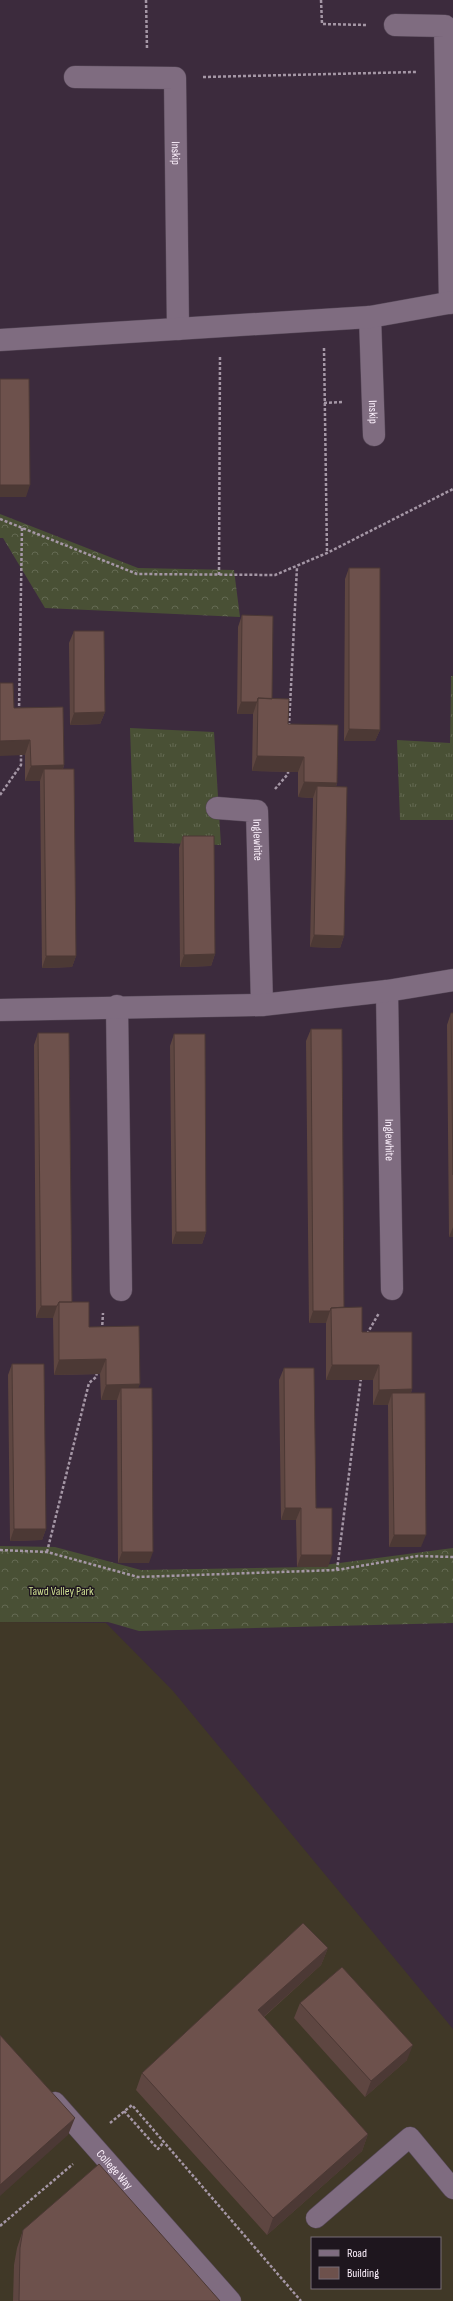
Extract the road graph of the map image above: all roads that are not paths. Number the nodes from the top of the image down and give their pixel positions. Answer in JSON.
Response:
{"nodes":[{"id":1,"x":395,"y":25,"type":"road end"},
{"id":2,"x":75,"y":77,"type":"dead end"},
{"id":3,"x":451,"y":302,"type":"edge"},
{"id":4,"x":370,"y":317,"type":"junction"},
{"id":5,"x":178,"y":329,"type":"junction"},
{"id":6,"x":0,"y":340,"type":"edge"},
{"id":7,"x":374,"y":435,"type":"dead end"},
{"id":8,"x":217,"y":808,"type":"dead end"},
{"id":9,"x":453,"y":980,"type":"edge"},
{"id":10,"x":387,"y":991,"type":"junction"},
{"id":11,"x":262,"y":1005,"type":"junction"},
{"id":12,"x":117,"y":1006,"type":"junction"},
{"id":13,"x":0,"y":1010,"type":"edge"},
{"id":14,"x":392,"y":1289,"type":"road end"},
{"id":15,"x":121,"y":1290,"type":"road end"},
{"id":16,"x":44,"y":2089,"type":"edge"},
{"id":17,"x":453,"y":2189,"type":"edge"},
{"id":18,"x":316,"y":2218,"type":"dead end"},
{"id":19,"x":231,"y":2301,"type":"edge"}],
"edges":[{"from":1,"to":3,"type":"street"},
{"from":2,"to":5,"type":"street","name":"Inskip"},
{"from":3,"to":4,"type":"street"},
{"from":4,"to":5,"type":"street"},
{"from":4,"to":7,"type":"street","name":"Inskip"},
{"from":5,"to":6,"type":"street"},
{"from":8,"to":11,"type":"street","name":"Inglewhite"},
{"from":9,"to":10,"type":"street"},
{"from":10,"to":11,"type":"street"},
{"from":10,"to":14,"type":"street","name":"Inglewhite"},
{"from":11,"to":12,"type":"street"},
{"from":12,"to":13,"type":"street"},
{"from":12,"to":15,"type":"street"},
{"from":16,"to":19,"type":"lane","name":"College Way"},
{"from":17,"to":18,"type":"lane"}]}
